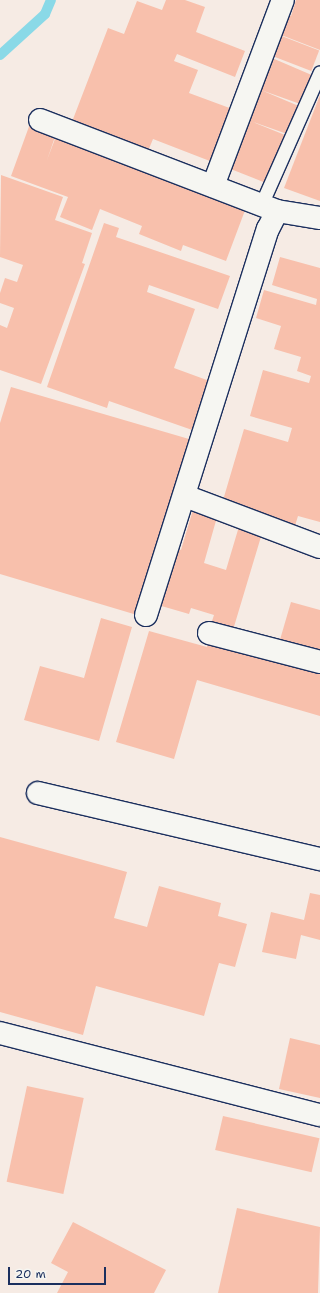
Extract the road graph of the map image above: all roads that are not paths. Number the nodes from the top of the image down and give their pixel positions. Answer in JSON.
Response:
{"nodes":[{"id":1,"x":283,"y":0,"type":"edge"},
{"id":2,"x":320,"y":72,"type":"edge"},
{"id":3,"x":40,"y":120,"type":"dead end"},
{"id":4,"x":212,"y":186,"type":"junction"},
{"id":5,"x":269,"y":208,"type":"junction"},
{"id":6,"x":320,"y":218,"type":"edge"},
{"id":7,"x":185,"y":496,"type":"junction"},
{"id":8,"x":320,"y":547,"type":"edge"},
{"id":9,"x":146,"y":615,"type":"dead end"},
{"id":10,"x":208,"y":632,"type":"dead end"},
{"id":11,"x":320,"y":662,"type":"edge"},
{"id":12,"x":38,"y":793,"type":"dead end"},
{"id":13,"x":320,"y":859,"type":"edge"},
{"id":14,"x":0,"y":1032,"type":"edge"},
{"id":15,"x":320,"y":1115,"type":"edge"}],
"edges":[{"from":1,"to":4,"type":"street"},
{"from":2,"to":5,"type":"lane"},
{"from":3,"to":4,"type":"street"},
{"from":4,"to":5,"type":"street"},
{"from":5,"to":6,"type":"street"},
{"from":5,"to":7,"type":"street"},
{"from":7,"to":8,"type":"street"},
{"from":7,"to":9,"type":"street"},
{"from":10,"to":11,"type":"street"},
{"from":12,"to":13,"type":"street"},
{"from":14,"to":15,"type":"street"}]}
